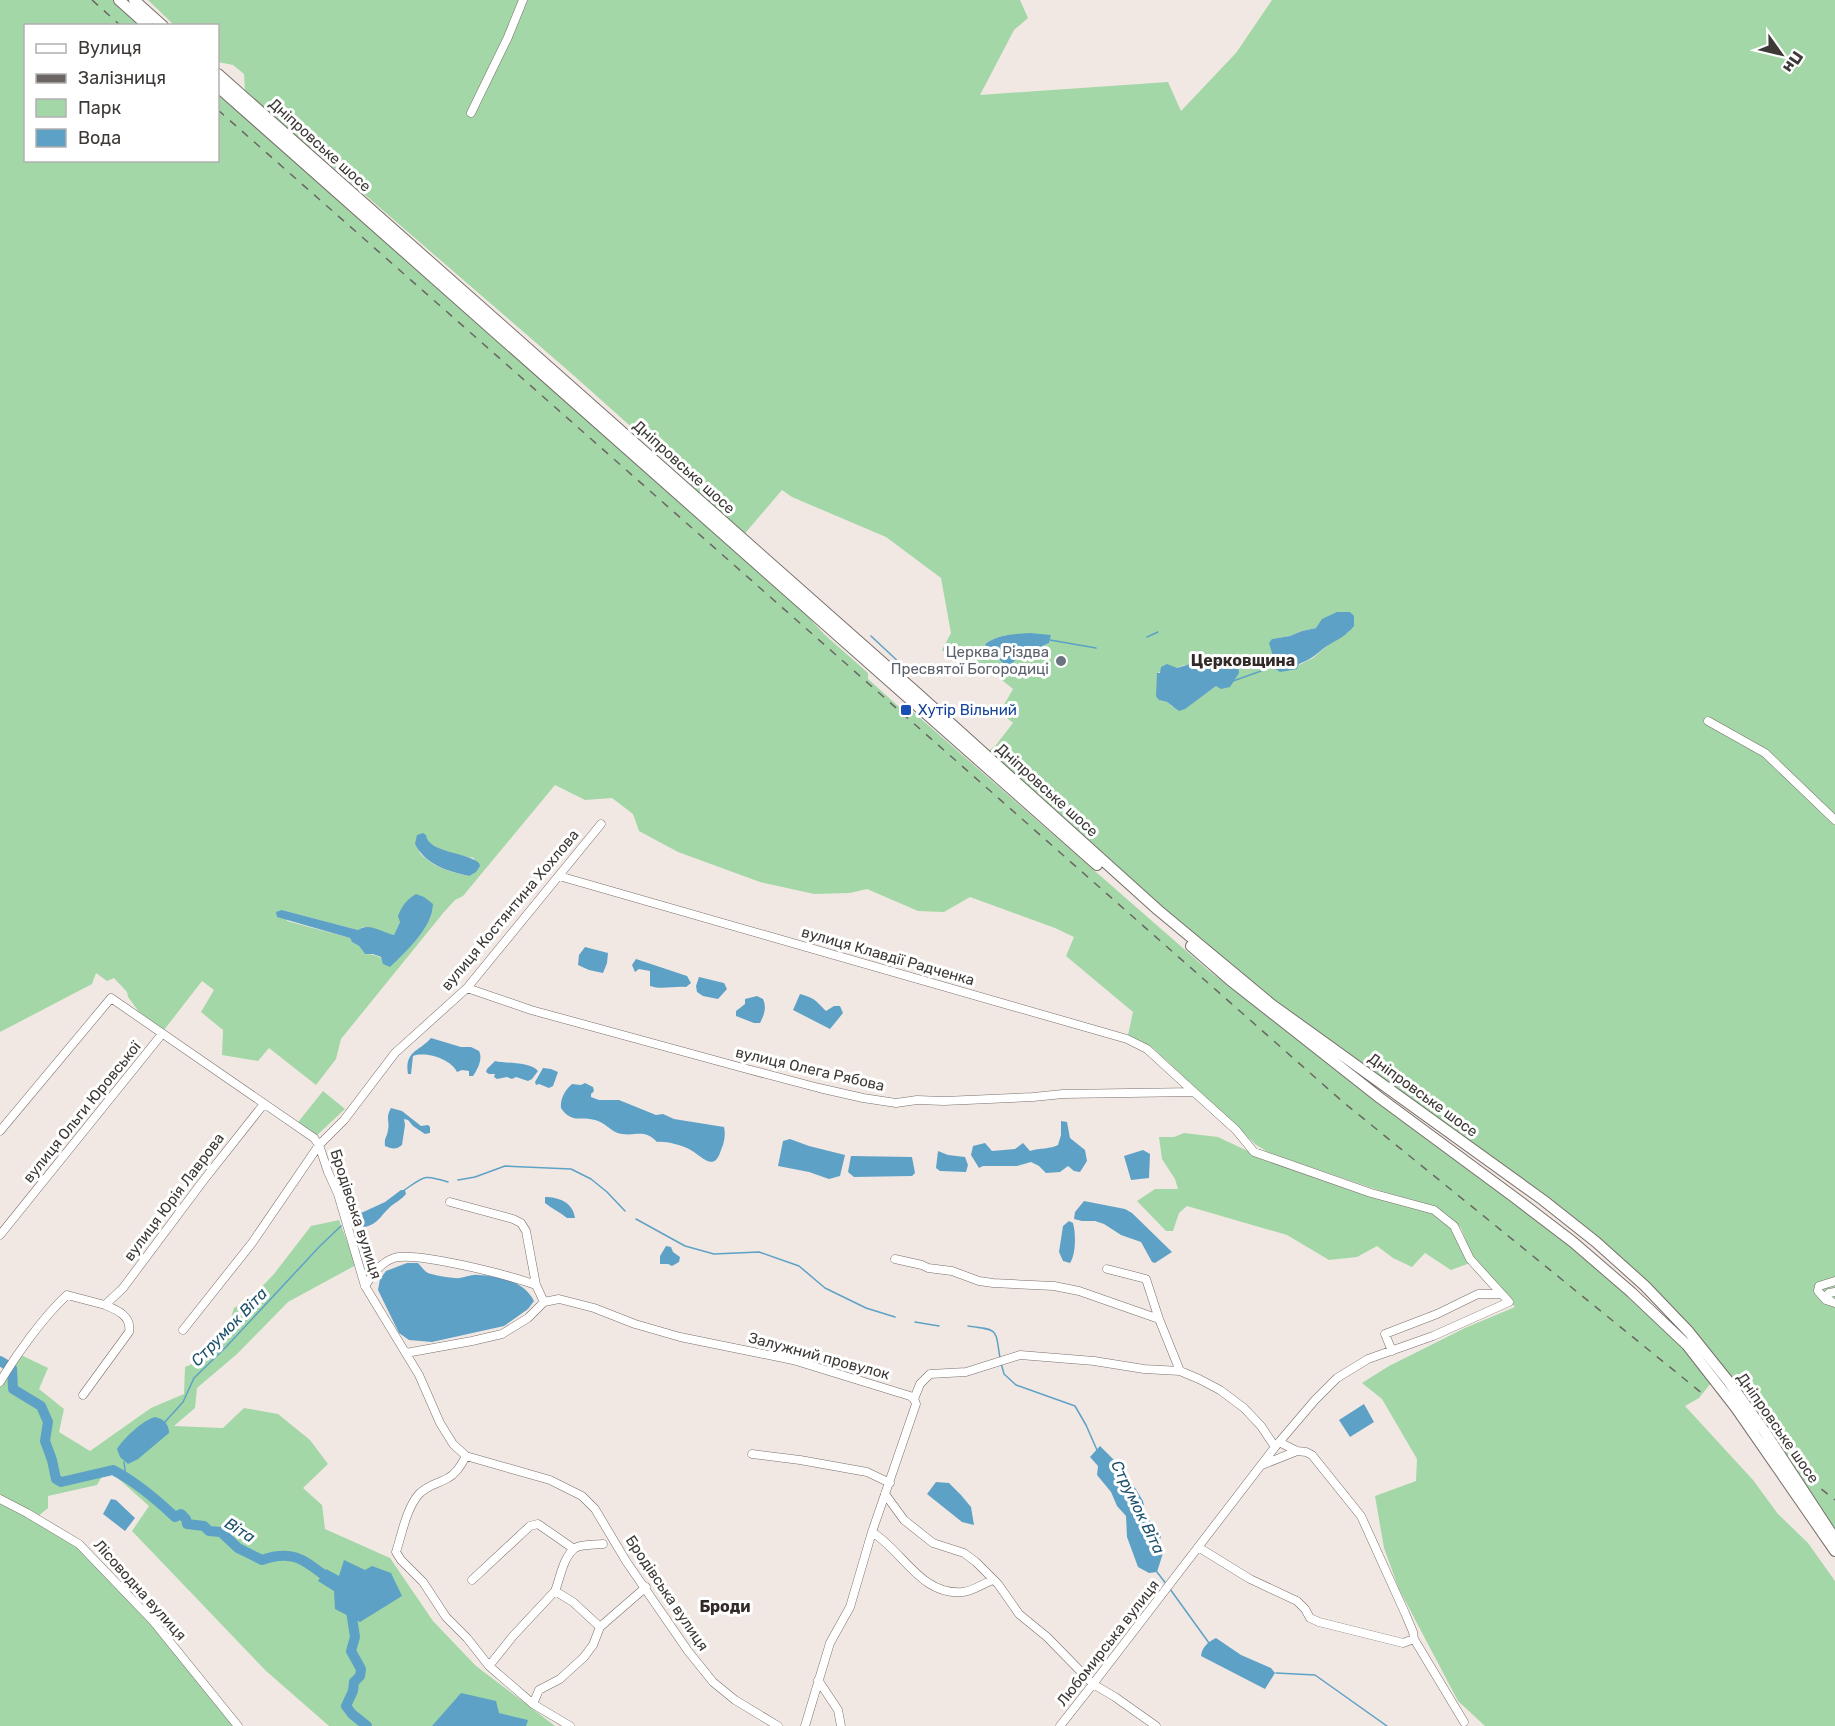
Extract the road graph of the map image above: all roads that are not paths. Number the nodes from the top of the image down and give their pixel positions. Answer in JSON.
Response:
{"nodes":[{"id":1,"x":119,"y":0,"type":"edge"},
{"id":2,"x":134,"y":0,"type":"edge"},
{"id":3,"x":523,"y":0,"type":"edge"},
{"id":4,"x":146,"y":24,"type":"edge"},
{"id":5,"x":161,"y":24,"type":"edge"},
{"id":6,"x":219,"y":75,"type":"edge"},
{"id":7,"x":219,"y":88,"type":"edge"},
{"id":8,"x":471,"y":113,"type":"dead end"},
{"id":9,"x":1708,"y":721,"type":"dead end"},
{"id":10,"x":1835,"y":820,"type":"edge"},
{"id":11,"x":601,"y":824,"type":"dead end"},
{"id":12,"x":559,"y":876,"type":"junction"},
{"id":13,"x":467,"y":988,"type":"junction"},
{"id":14,"x":162,"y":1034,"type":"junction"},
{"id":15,"x":1194,"y":1092,"type":"junction"},
{"id":16,"x":263,"y":1105,"type":"junction"},
{"id":17,"x":0,"y":1131,"type":"edge"},
{"id":18,"x":319,"y":1145,"type":"junction"},
{"id":19,"x":450,"y":1203,"type":"dead end"},
{"id":20,"x":0,"y":1235,"type":"edge"},
{"id":21,"x":895,"y":1259,"type":"dead end"},
{"id":22,"x":1107,"y":1269,"type":"dead end"},
{"id":23,"x":1835,"y":1281,"type":"edge"},
{"id":24,"x":536,"y":1285,"type":"junction"},
{"id":25,"x":365,"y":1286,"type":"junction"},
{"id":26,"x":1835,"y":1292,"type":"edge"},
{"id":27,"x":1500,"y":1294,"type":"junction"},
{"id":28,"x":544,"y":1302,"type":"junction"},
{"id":29,"x":1832,"y":1302,"type":"edge"},
{"id":30,"x":105,"y":1305,"type":"junction"},
{"id":31,"x":1159,"y":1319,"type":"junction"},
{"id":32,"x":183,"y":1330,"type":"dead end"},
{"id":33,"x":1392,"y":1351,"type":"junction"},
{"id":34,"x":406,"y":1353,"type":"junction"},
{"id":35,"x":1180,"y":1371,"type":"junction"},
{"id":36,"x":0,"y":1382,"type":"edge"},
{"id":37,"x":82,"y":1395,"type":"dead end"},
{"id":38,"x":914,"y":1399,"type":"junction"},
{"id":39,"x":1277,"y":1445,"type":"junction"},
{"id":40,"x":1297,"y":1451,"type":"junction"},
{"id":41,"x":752,"y":1454,"type":"dead end"},
{"id":42,"x":466,"y":1456,"type":"junction"},
{"id":43,"x":1260,"y":1466,"type":"junction"},
{"id":44,"x":890,"y":1483,"type":"junction"},
{"id":45,"x":885,"y":1494,"type":"junction"},
{"id":46,"x":0,"y":1499,"type":"edge"},
{"id":47,"x":609,"y":1532,"type":"junction"},
{"id":48,"x":873,"y":1532,"type":"junction"},
{"id":49,"x":1835,"y":1539,"type":"edge"},
{"id":50,"x":603,"y":1544,"type":"junction"},
{"id":51,"x":1198,"y":1547,"type":"junction"},
{"id":52,"x":574,"y":1549,"type":"junction"},
{"id":53,"x":621,"y":1550,"type":"junction"},
{"id":54,"x":1835,"y":1551,"type":"edge"},
{"id":55,"x":472,"y":1580,"type":"dead end"},
{"id":56,"x":993,"y":1580,"type":"junction"},
{"id":57,"x":646,"y":1587,"type":"junction"},
{"id":58,"x":555,"y":1591,"type":"junction"},
{"id":59,"x":600,"y":1627,"type":"junction"},
{"id":60,"x":1414,"y":1639,"type":"junction"},
{"id":61,"x":489,"y":1666,"type":"junction"},
{"id":62,"x":818,"y":1680,"type":"junction"},
{"id":63,"x":1094,"y":1684,"type":"junction"},
{"id":64,"x":533,"y":1704,"type":"junction"},
{"id":65,"x":1464,"y":1722,"type":"dead end"},
{"id":66,"x":238,"y":1726,"type":"edge"},
{"id":67,"x":570,"y":1726,"type":"edge"},
{"id":68,"x":778,"y":1726,"type":"edge"},
{"id":69,"x":805,"y":1726,"type":"edge"},
{"id":70,"x":841,"y":1726,"type":"edge"},
{"id":71,"x":1060,"y":1726,"type":"edge"},
{"id":72,"x":1156,"y":1726,"type":"edge"}],
"edges":[{"from":1,"to":4,"type":"main road"},
{"from":2,"to":5,"type":"main road"},
{"from":3,"to":8,"type":"street"},
{"from":6,"to":49,"type":"main road","name":"Дніпровське шосе"},
{"from":7,"to":54,"type":"main road","name":"Дніпровське шосе"},
{"from":9,"to":10,"type":"street"},
{"from":11,"to":12,"type":"street","name":"вулиця Костянтина Хохлова"},
{"from":12,"to":13,"type":"street","name":"вулиця Костянтина Хохлова"},
{"from":12,"to":15,"type":"street","name":"вулиця Клавдії Радченка"},
{"from":13,"to":15,"type":"street","name":"вулиця Олега Рябова"},
{"from":13,"to":18,"type":"street","name":"вулиця Костянтина Хохлова"},
{"from":14,"to":16,"type":"street","name":"Бродівська вулиця"},
{"from":14,"to":17,"type":"street","name":"Бродівська вулиця"},
{"from":14,"to":20,"type":"street","name":"вулиця Ольги Юровської"},
{"from":15,"to":27,"type":"street","name":"вулиця Клавдії Радченка"},
{"from":16,"to":18,"type":"street","name":"Бродівська вулиця"},
{"from":16,"to":30,"type":"street","name":"вулиця Юрія Лаврова"},
{"from":18,"to":25,"type":"street","name":"Бродівська вулиця"},
{"from":18,"to":32,"type":"street","name":"вулиця Костянтина Хохлова"},
{"from":19,"to":24,"type":"street"},
{"from":21,"to":31,"type":"street"},
{"from":22,"to":31,"type":"street"},
{"from":23,"to":29,"type":"street"},
{"from":24,"to":25,"type":"street"},
{"from":24,"to":28,"type":"street"},
{"from":25,"to":34,"type":"street","name":"Бродівська вулиця"},
{"from":26,"to":29,"type":"street"},
{"from":27,"to":33,"type":"street","name":"Любомирська вулиця"},
{"from":27,"to":33,"type":"street"},
{"from":28,"to":34,"type":"street"},
{"from":28,"to":38,"type":"street","name":"Залужний провулок"},
{"from":30,"to":36,"type":"street"},
{"from":30,"to":37,"type":"street"},
{"from":31,"to":35,"type":"street"},
{"from":33,"to":39,"type":"street","name":"Любомирська вулиця"},
{"from":34,"to":42,"type":"street","name":"Бродівська вулиця"},
{"from":35,"to":38,"type":"street"},
{"from":35,"to":39,"type":"street"},
{"from":38,"to":44,"type":"street"},
{"from":39,"to":40,"type":"street"},
{"from":39,"to":43,"type":"street","name":"Любомирська вулиця"},
{"from":40,"to":43,"type":"street"},
{"from":40,"to":60,"type":"street"},
{"from":41,"to":44,"type":"street"},
{"from":42,"to":47,"type":"street","name":"Бродівська вулиця"},
{"from":42,"to":61,"type":"street"},
{"from":43,"to":51,"type":"street","name":"Любомирська вулиця"},
{"from":44,"to":45,"type":"street"},
{"from":45,"to":48,"type":"street"},
{"from":45,"to":56,"type":"street"},
{"from":46,"to":66,"type":"street","name":"Лісоводна вулиця"},
{"from":47,"to":50,"type":"street"},
{"from":47,"to":53,"type":"street","name":"Бродівська вулиця"},
{"from":48,"to":56,"type":"street"},
{"from":48,"to":62,"type":"street"},
{"from":50,"to":52,"type":"street"},
{"from":50,"to":53,"type":"street"},
{"from":51,"to":60,"type":"street"},
{"from":51,"to":63,"type":"street","name":"Любомирська вулиця"},
{"from":52,"to":55,"type":"street"},
{"from":52,"to":58,"type":"street"},
{"from":53,"to":57,"type":"street","name":"Бродівська вулиця"},
{"from":56,"to":63,"type":"street"},
{"from":57,"to":59,"type":"street"},
{"from":57,"to":68,"type":"street","name":"Бродівська вулиця"},
{"from":58,"to":59,"type":"street"},
{"from":58,"to":61,"type":"street"},
{"from":59,"to":64,"type":"street"},
{"from":60,"to":65,"type":"street"},
{"from":61,"to":64,"type":"street"},
{"from":62,"to":69,"type":"street"},
{"from":62,"to":70,"type":"street"},
{"from":63,"to":71,"type":"street","name":"Любомирська вулиця"},
{"from":63,"to":72,"type":"street"},
{"from":64,"to":67,"type":"street"}]}
